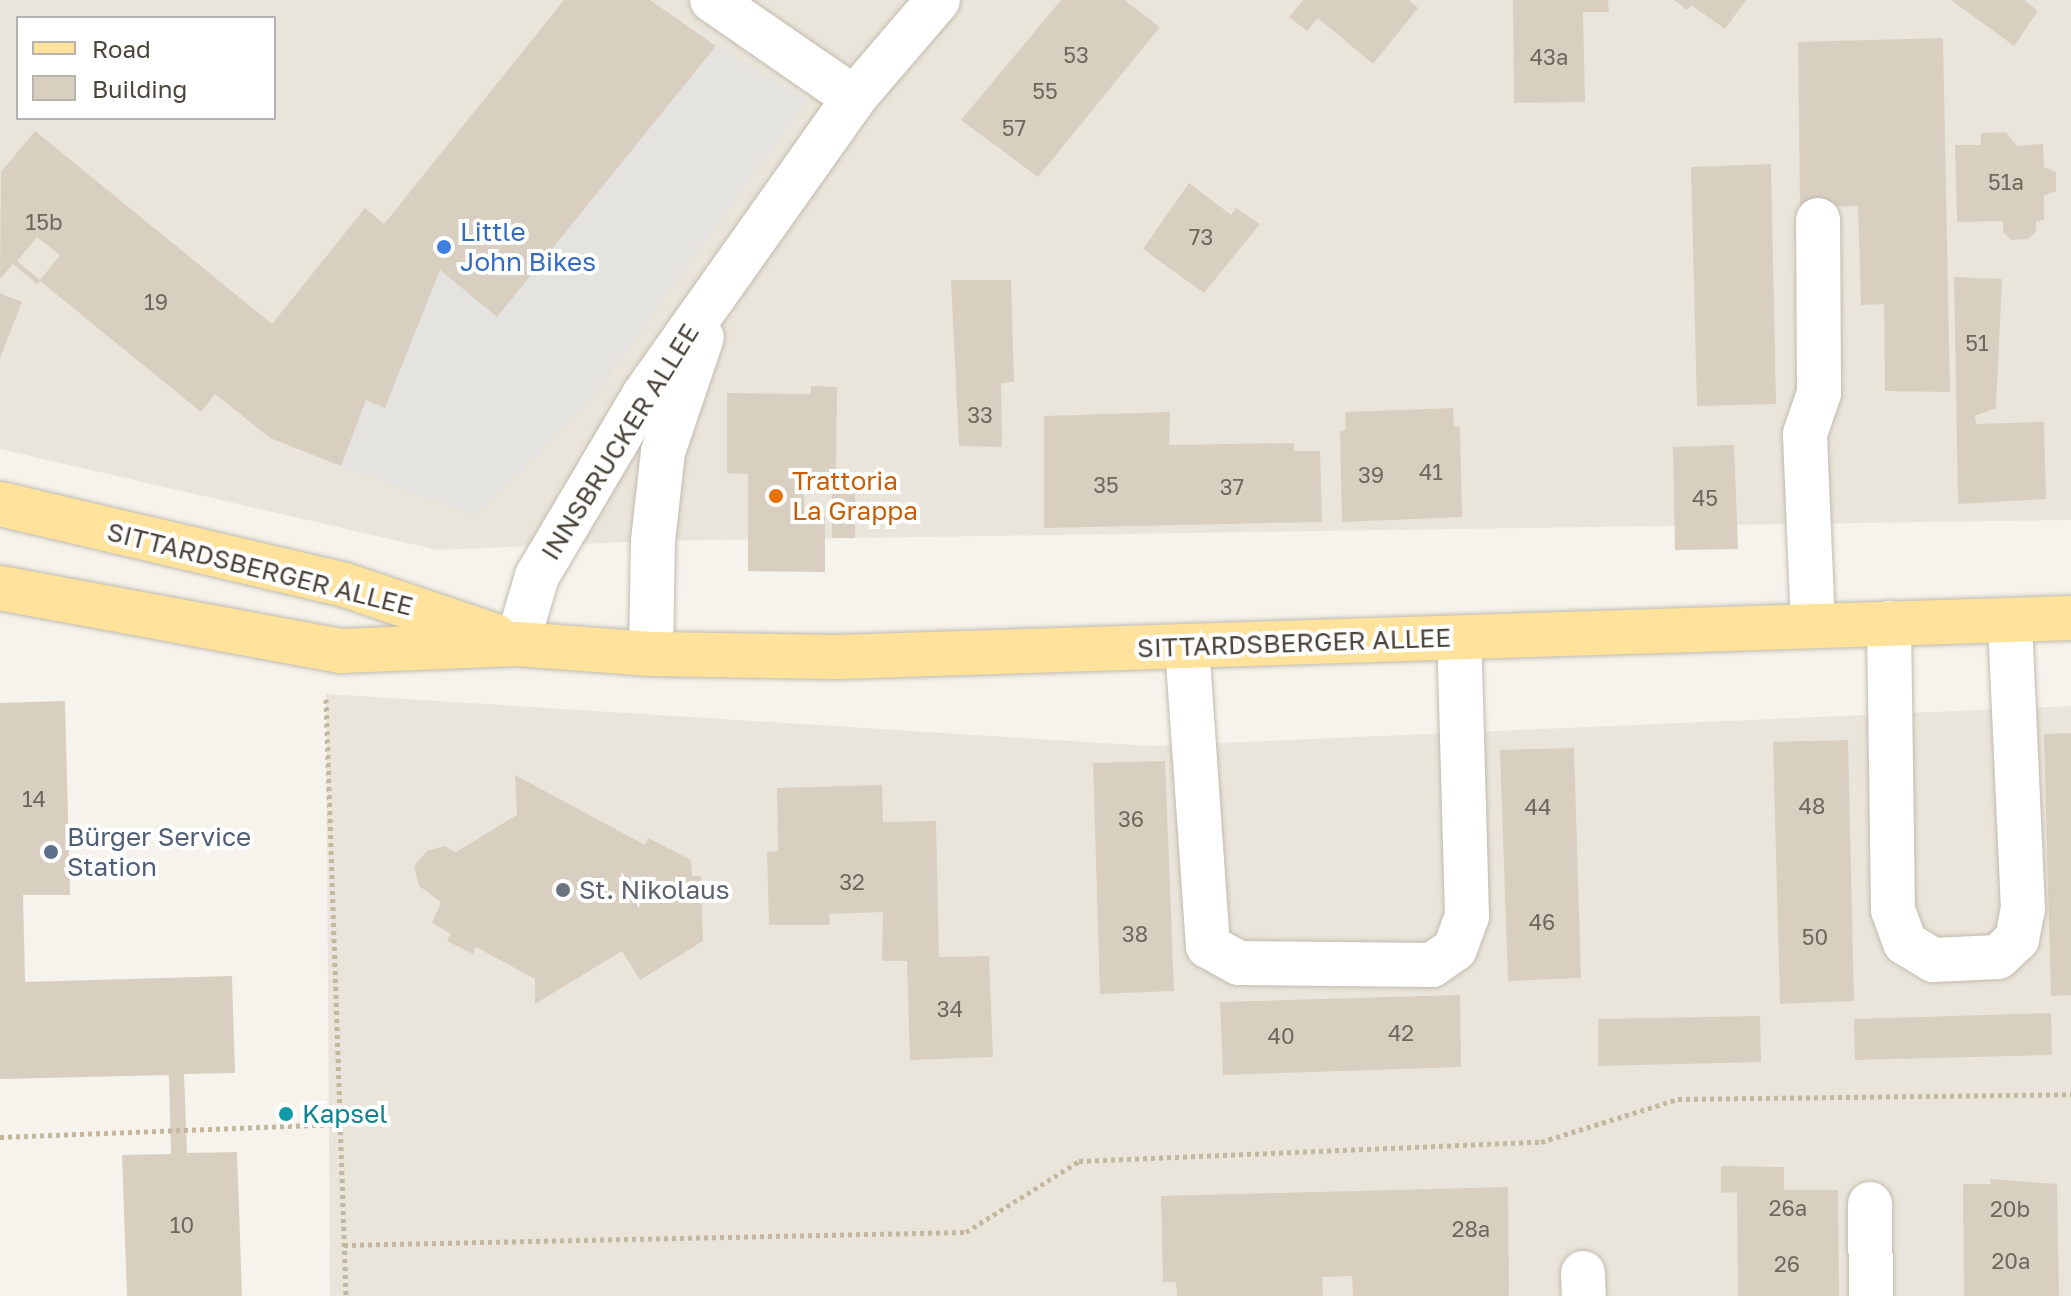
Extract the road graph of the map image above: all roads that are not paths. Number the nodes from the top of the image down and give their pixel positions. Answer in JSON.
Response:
{"nodes":[{"id":1,"x":712,"y":0,"type":"edge"},
{"id":2,"x":938,"y":0,"type":"edge"},
{"id":3,"x":854,"y":98,"type":"junction"},
{"id":4,"x":1818,"y":220,"type":"dead end"},
{"id":5,"x":718,"y":290,"type":"junction"},
{"id":6,"x":0,"y":504,"type":"edge"},
{"id":7,"x":0,"y":588,"type":"edge"},
{"id":8,"x":2071,"y":618,"type":"edge"},
{"id":9,"x":2010,"y":620,"type":"junction"},
{"id":10,"x":1889,"y":623,"type":"junction"},
{"id":11,"x":1813,"y":626,"type":"junction"},
{"id":12,"x":1459,"y":638,"type":"junction"},
{"id":13,"x":517,"y":644,"type":"junction"},
{"id":14,"x":1187,"y":646,"type":"junction"},
{"id":15,"x":651,"y":654,"type":"junction"},
{"id":16,"x":1870,"y":1204,"type":"dead end"},
{"id":17,"x":1871,"y":1296,"type":"edge"}],
"edges":[{"from":1,"to":3,"type":"street"},
{"from":2,"to":3,"type":"street","name":"INNSBRUCKER ALLEE"},
{"from":3,"to":5,"type":"street","name":"INNSBRUCKER ALLEE"},
{"from":4,"to":11,"type":"street"},
{"from":5,"to":13,"type":"street","name":"INNSBRUCKER ALLEE"},
{"from":5,"to":15,"type":"street","name":"INNSBRUCKER ALLEE"},
{"from":6,"to":13,"type":"main road","name":"SITTARDSBERGER ALLEE"},
{"from":7,"to":13,"type":"main road","name":"SITTARDSBERGER ALLEE"},
{"from":8,"to":9,"type":"main road","name":"SITTARDSBERGER ALLEE"},
{"from":9,"to":10,"type":"main road","name":"SITTARDSBERGER ALLEE"},
{"from":9,"to":10,"type":"street"},
{"from":10,"to":11,"type":"main road","name":"SITTARDSBERGER ALLEE"},
{"from":11,"to":12,"type":"main road","name":"SITTARDSBERGER ALLEE"},
{"from":12,"to":14,"type":"main road","name":"SITTARDSBERGER ALLEE"},
{"from":12,"to":14,"type":"street"},
{"from":13,"to":15,"type":"main road","name":"SITTARDSBERGER ALLEE"},
{"from":14,"to":15,"type":"main road","name":"SITTARDSBERGER ALLEE"},
{"from":16,"to":17,"type":"street"}]}
